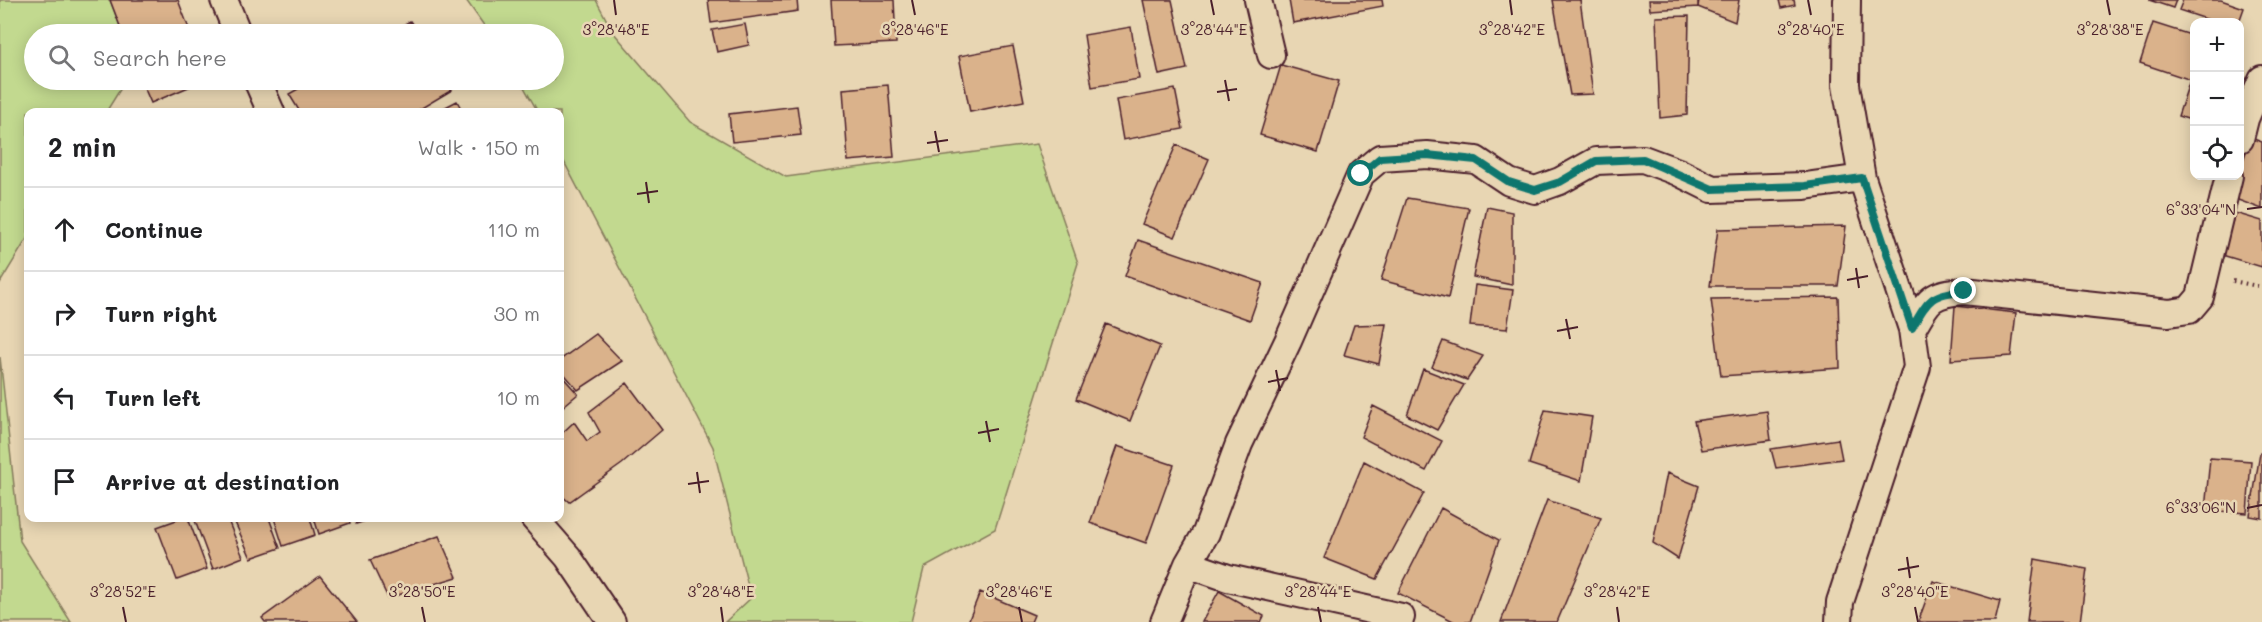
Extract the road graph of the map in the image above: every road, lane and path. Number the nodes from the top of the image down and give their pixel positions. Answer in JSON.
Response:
{"nodes":[{"id":1,"x":224,"y":0,"type":"edge"},
{"id":2,"x":1258,"y":0,"type":"edge"},
{"id":3,"x":1847,"y":0,"type":"edge"},
{"id":4,"x":234,"y":24,"type":"edge"},
{"id":5,"x":1271,"y":55,"type":"dead end"},
{"id":6,"x":2262,"y":79,"type":"edge"},
{"id":7,"x":261,"y":90,"type":"edge"},
{"id":8,"x":269,"y":108,"type":"edge"},
{"id":9,"x":2243,"y":126,"type":"edge"},
{"id":10,"x":1862,"y":178,"type":"junction"},
{"id":11,"x":2228,"y":180,"type":"edge"},
{"id":12,"x":1912,"y":328,"type":"junction"},
{"id":13,"x":537,"y":522,"type":"edge"},
{"id":14,"x":1188,"y":564,"type":"junction"},
{"id":15,"x":1401,"y":616,"type":"dead end"},
{"id":16,"x":612,"y":622,"type":"edge"},
{"id":17,"x":1164,"y":622,"type":"edge"},
{"id":18,"x":1839,"y":622,"type":"edge"}],
"edges":[{"from":1,"to":4,"type":"street"},
{"from":2,"to":5,"type":"street"},
{"from":3,"to":10,"type":"street"},
{"from":6,"to":9,"type":"street"},
{"from":7,"to":8,"type":"street"},
{"from":10,"to":12,"type":"street"},
{"from":10,"to":14,"type":"street"},
{"from":11,"to":12,"type":"street"},
{"from":12,"to":18,"type":"street"},
{"from":13,"to":16,"type":"street"},
{"from":14,"to":15,"type":"street"},
{"from":14,"to":17,"type":"street"}]}
